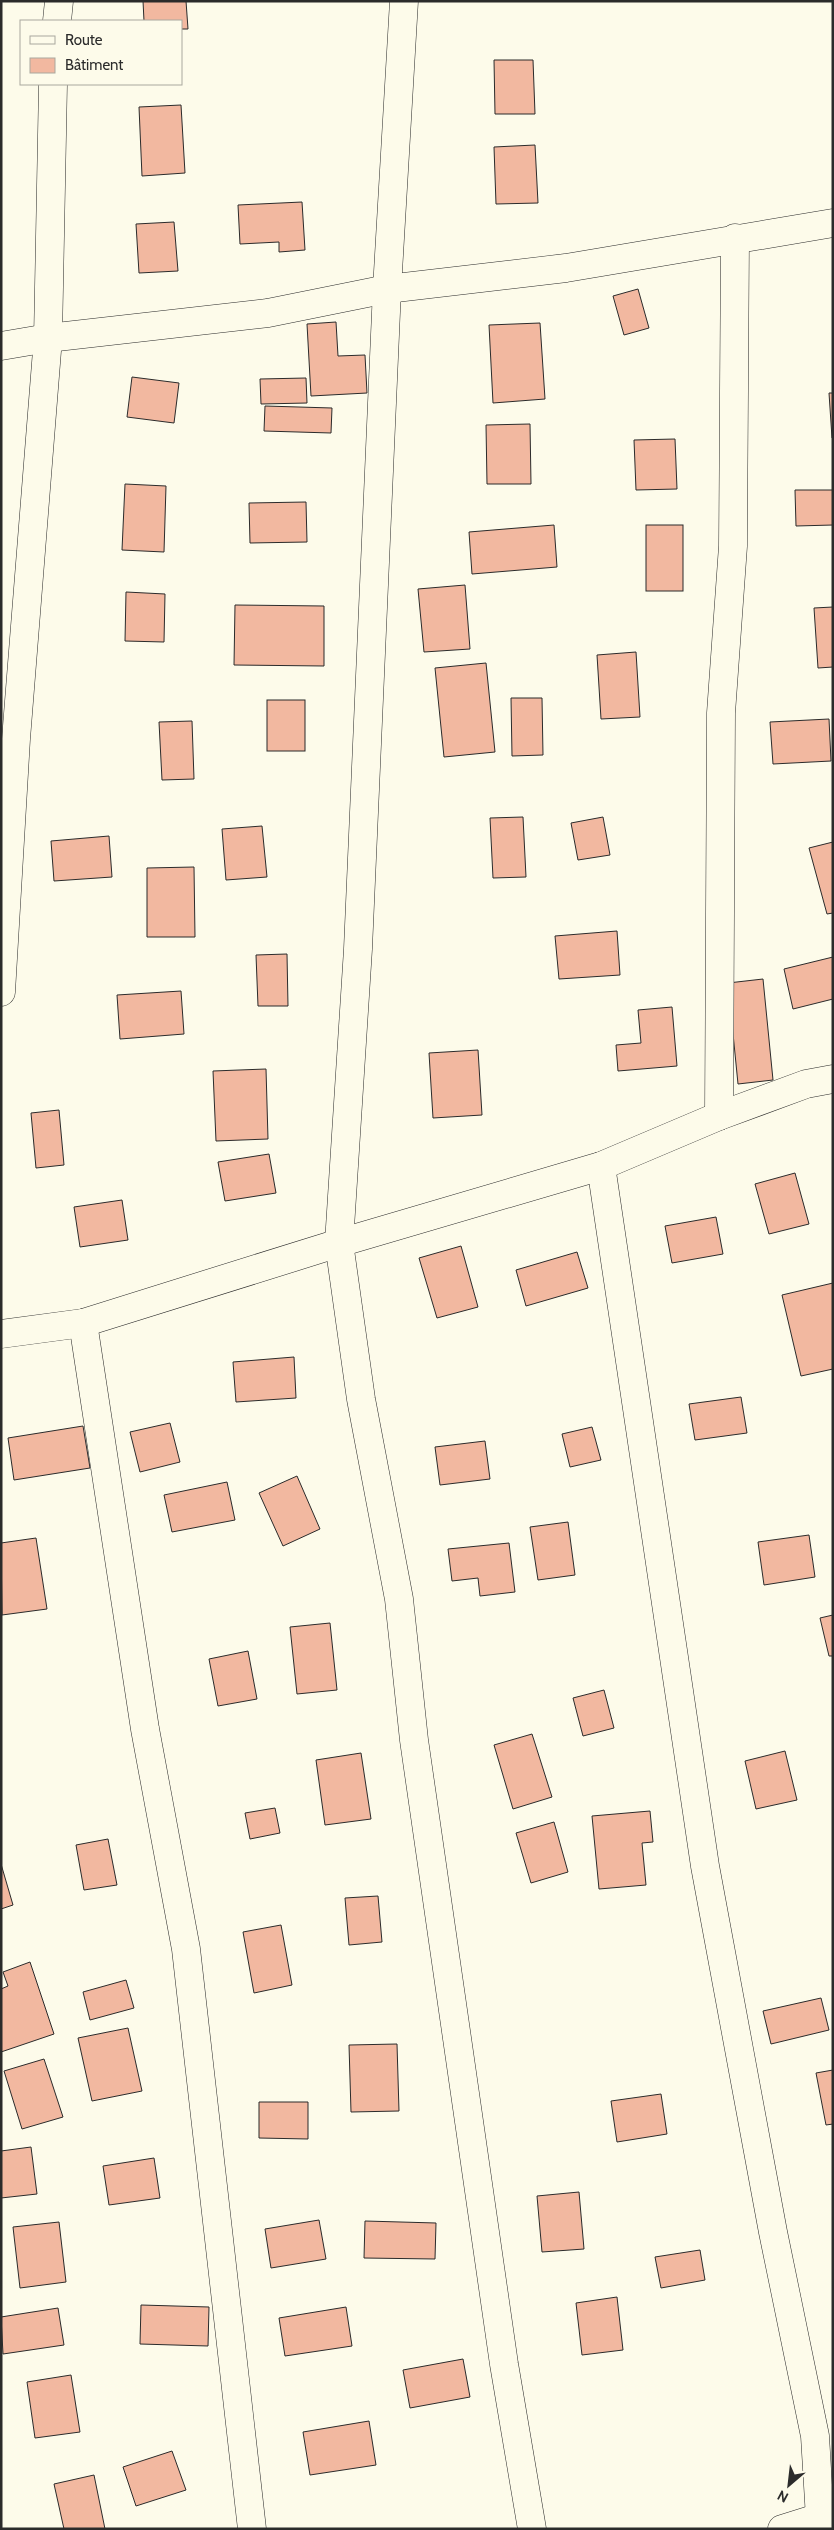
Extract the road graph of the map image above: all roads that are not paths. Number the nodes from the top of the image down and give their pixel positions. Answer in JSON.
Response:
{"nodes":[{"id":1,"x":59,"y":1,"type":"edge"},
{"id":2,"x":404,"y":1,"type":"edge"},
{"id":3,"x":57,"y":20,"type":"edge"},
{"id":4,"x":53,"y":85,"type":"edge"},
{"id":5,"x":833,"y":223,"type":"edge"},
{"id":6,"x":735,"y":238,"type":"junction"},
{"id":7,"x":387,"y":289,"type":"junction"},
{"id":8,"x":48,"y":338,"type":"junction"},
{"id":9,"x":1,"y":346,"type":"edge"},
{"id":10,"x":1,"y":992,"type":"edge"},
{"id":11,"x":833,"y":1079,"type":"edge"},
{"id":12,"x":719,"y":1116,"type":"junction"},
{"id":13,"x":601,"y":1166,"type":"junction"},
{"id":14,"x":339,"y":1243,"type":"junction"},
{"id":15,"x":83,"y":1323,"type":"junction"},
{"id":16,"x":1,"y":1334,"type":"edge"},
{"id":17,"x":826,"y":2515,"type":"edge"},
{"id":18,"x":252,"y":2529,"type":"edge"},
{"id":19,"x":532,"y":2529,"type":"edge"},
{"id":20,"x":782,"y":2529,"type":"edge"}],
"edges":[{"from":1,"to":3,"type":"street"},
{"from":2,"to":7,"type":"street"},
{"from":4,"to":8,"type":"street"},
{"from":5,"to":6,"type":"street"},
{"from":6,"to":7,"type":"street"},
{"from":6,"to":12,"type":"street"},
{"from":7,"to":8,"type":"street"},
{"from":7,"to":14,"type":"street"},
{"from":8,"to":9,"type":"street"},
{"from":8,"to":10,"type":"street"},
{"from":11,"to":12,"type":"street"},
{"from":12,"to":13,"type":"street"},
{"from":13,"to":14,"type":"street"},
{"from":13,"to":17,"type":"street"},
{"from":14,"to":15,"type":"street"},
{"from":14,"to":19,"type":"street"},
{"from":15,"to":16,"type":"street"},
{"from":15,"to":18,"type":"street"},
{"from":17,"to":20,"type":"street"}]}
